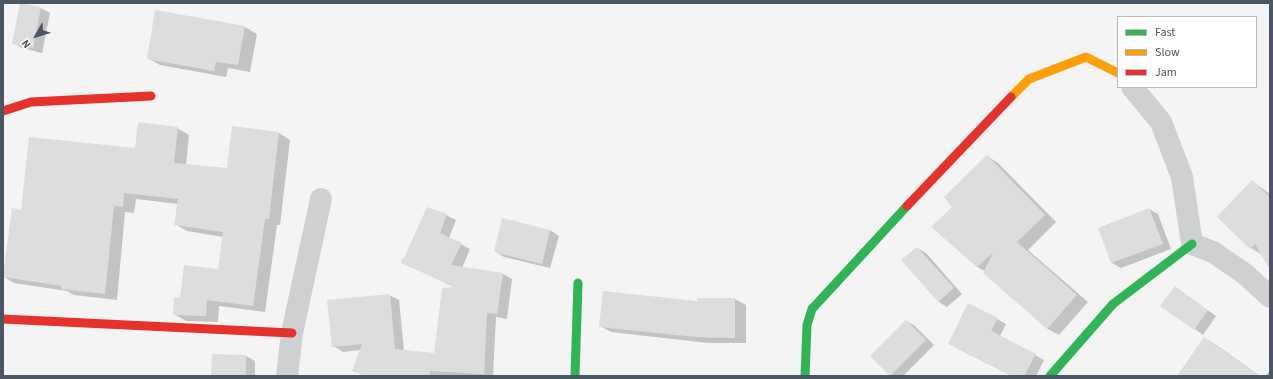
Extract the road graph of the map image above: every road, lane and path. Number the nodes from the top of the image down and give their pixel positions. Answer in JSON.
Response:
{"nodes":[{"id":1,"x":1117,"y":72,"type":"edge"},
{"id":2,"x":1133,"y":88,"type":"edge"},
{"id":3,"x":151,"y":96,"type":"dead end"},
{"id":4,"x":3,"y":111,"type":"edge"},
{"id":5,"x":321,"y":198,"type":"dead end"},
{"id":6,"x":1192,"y":244,"type":"junction"},
{"id":7,"x":578,"y":283,"type":"dead end"},
{"id":8,"x":1270,"y":297,"type":"edge"},
{"id":9,"x":3,"y":318,"type":"edge"},
{"id":10,"x":292,"y":333,"type":"junction"},
{"id":11,"x":287,"y":376,"type":"edge"},
{"id":12,"x":575,"y":376,"type":"edge"},
{"id":13,"x":805,"y":376,"type":"edge"},
{"id":14,"x":1050,"y":376,"type":"edge"}],
"edges":[{"from":1,"to":13,"type":"street"},
{"from":2,"to":6,"type":"street"},
{"from":3,"to":4,"type":"street"},
{"from":5,"to":10,"type":"street"},
{"from":6,"to":8,"type":"street"},
{"from":6,"to":14,"type":"street"},
{"from":7,"to":12,"type":"street"},
{"from":9,"to":10,"type":"street"},
{"from":10,"to":11,"type":"street"}]}
